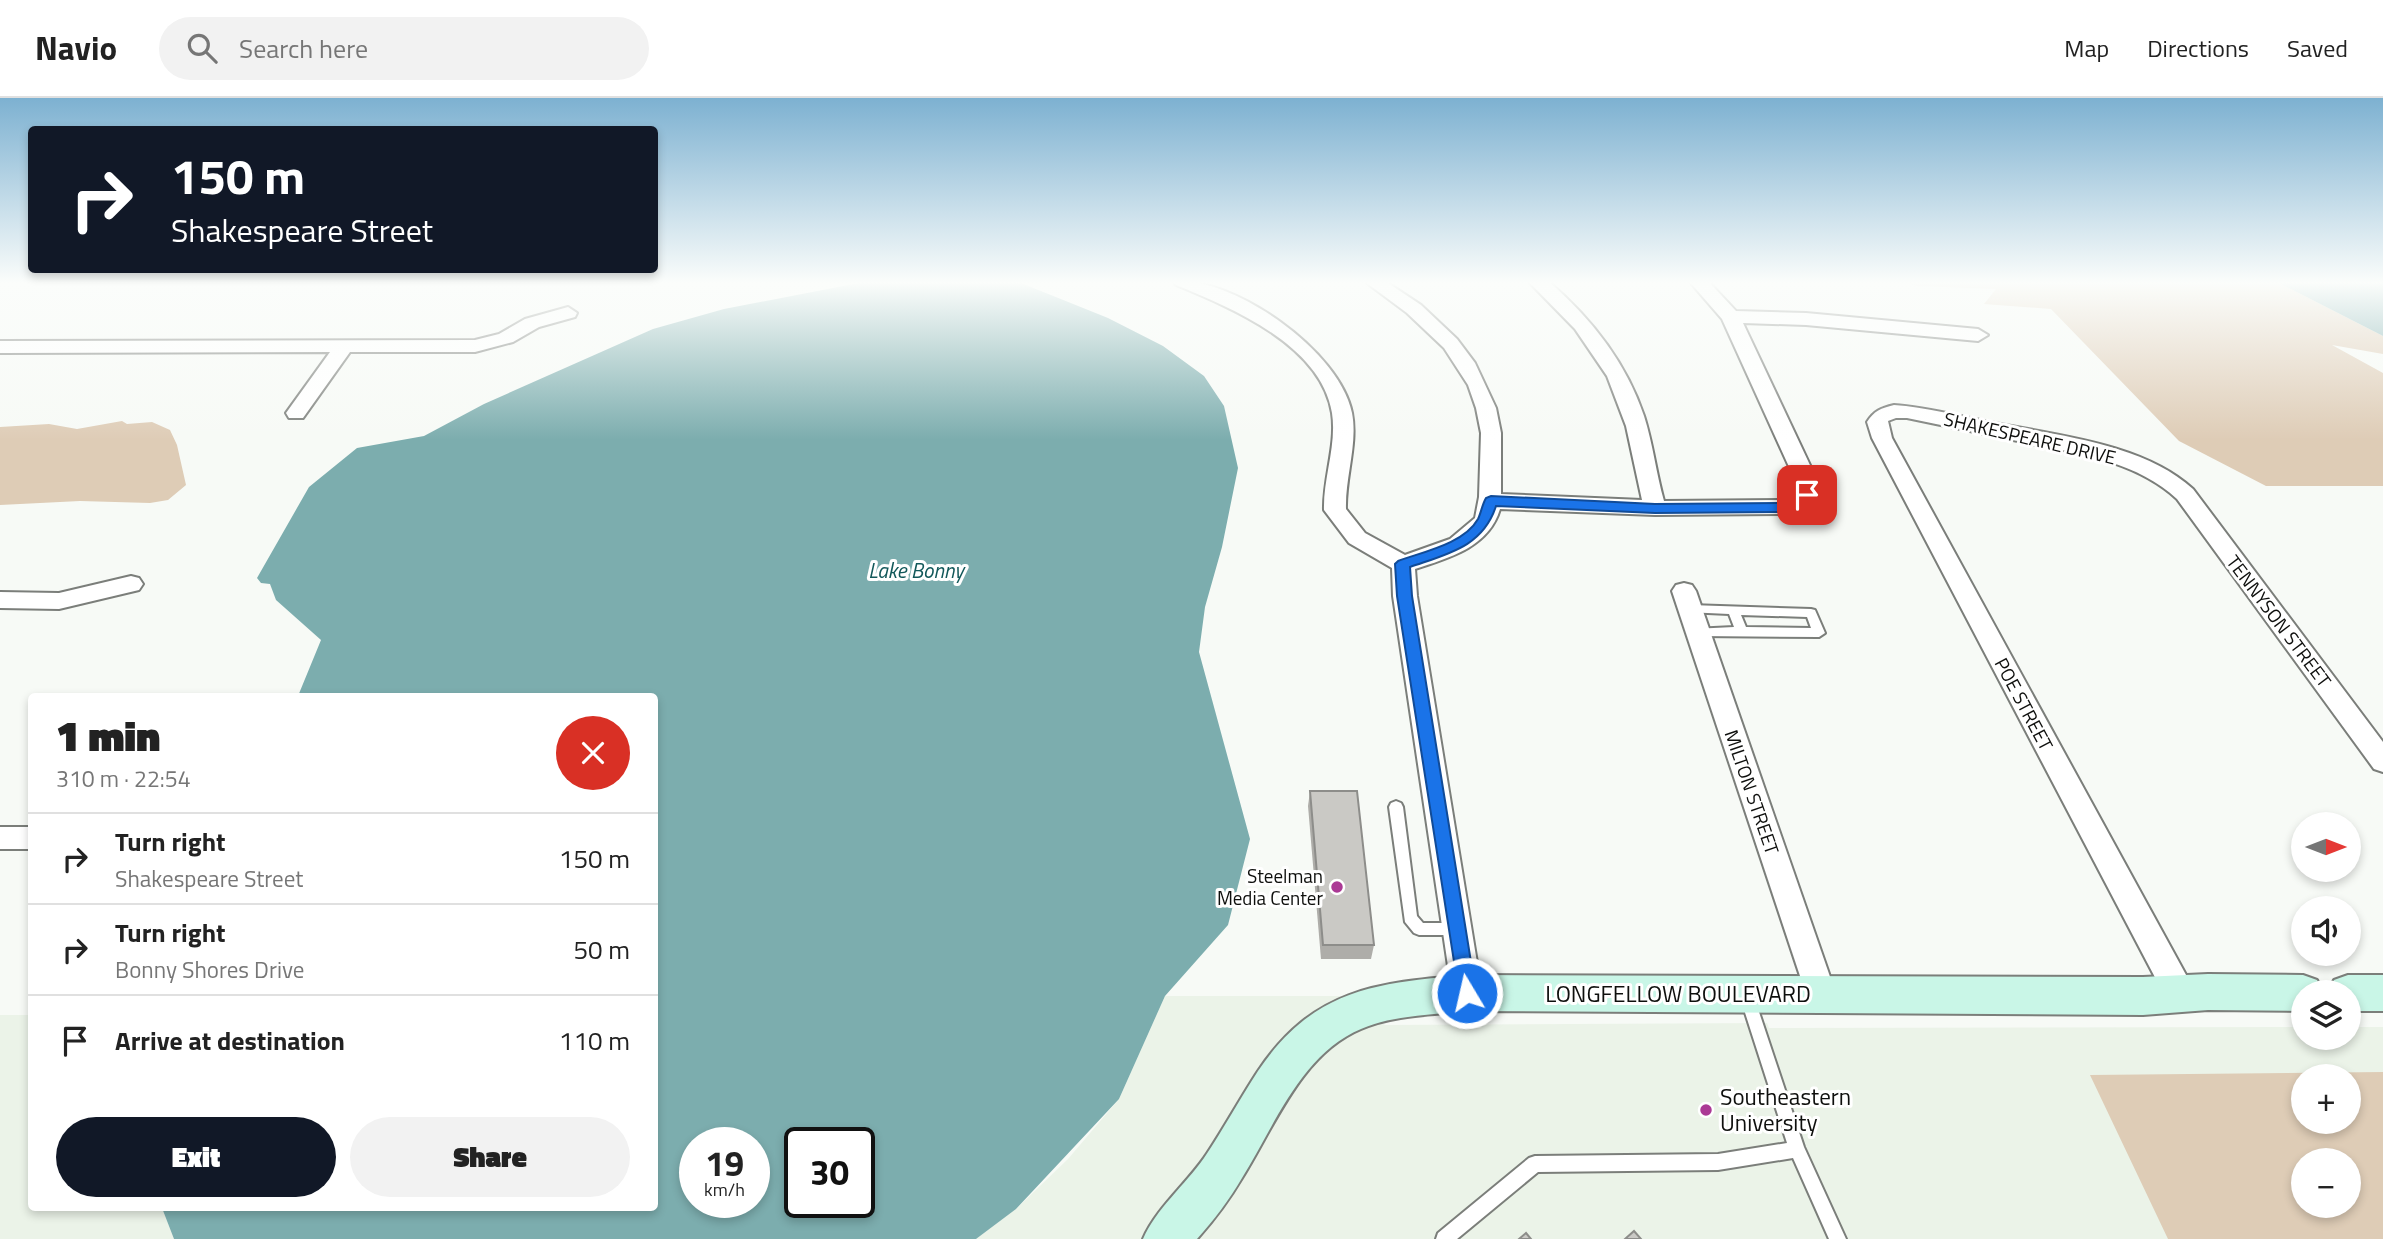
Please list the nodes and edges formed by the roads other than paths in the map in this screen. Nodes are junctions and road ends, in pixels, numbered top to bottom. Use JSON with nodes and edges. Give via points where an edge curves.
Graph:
{"nodes":[{"id":1,"x":511,"y":334,"type":"edge"},
{"id":2,"x":1285,"y":334,"type":"edge"},
{"id":3,"x":1442,"y":334,"type":"edge"},
{"id":4,"x":1590,"y":334,"type":"edge"},
{"id":5,"x":1739,"y":334,"type":"edge"},
{"id":6,"x":1970,"y":334,"type":"edge"},
{"id":7,"x":1978,"y":335,"type":"dead end"},
{"id":8,"x":344,"y":346,"type":"junction"},
{"id":9,"x":0,"y":347,"type":"edge"},
{"id":10,"x":296,"y":413,"type":"dead end"},
{"id":11,"x":1884,"y":414,"type":"joint"},
{"id":12,"x":2172,"y":482,"type":"joint"},
{"id":13,"x":1491,"y":501,"type":"junction"},
{"id":14,"x":1655,"y":508,"type":"junction"},
{"id":15,"x":1403,"y":564,"type":"junction"},
{"id":16,"x":131,"y":584,"type":"dead end"},
{"id":17,"x":0,"y":600,"type":"edge"},
{"id":18,"x":1690,"y":610,"type":"junction"},
{"id":19,"x":1734,"y":610,"type":"junction"},
{"id":20,"x":1741,"y":631,"type":"junction"},
{"id":21,"x":2383,"y":762,"type":"edge"},
{"id":22,"x":1396,"y":807,"type":"dead end"},
{"id":23,"x":0,"y":838,"type":"edge"},
{"id":24,"x":28,"y":838,"type":"edge"},
{"id":25,"x":1457,"y":929,"type":"junction"},
{"id":26,"x":1467,"y":993,"type":"junction"},
{"id":27,"x":2291,"y":993,"type":"edge"},
{"id":28,"x":2361,"y":993,"type":"edge"},
{"id":29,"x":2383,"y":993,"type":"edge"},
{"id":30,"x":1745,"y":994,"type":"junction"},
{"id":31,"x":1821,"y":994,"type":"junction"},
{"id":32,"x":2180,"y":994,"type":"junction"},
{"id":33,"x":1797,"y":1149,"type":"junction"},
{"id":34,"x":1166,"y":1239,"type":"edge"},
{"id":35,"x":1444,"y":1239,"type":"edge"},
{"id":36,"x":1838,"y":1239,"type":"edge"}],
"edges":[{"from":1,"to":8,"type":"street","via":[[475,346]]},
{"from":2,"to":15,"type":"street","via":[[1314,357],[1336,391],[1342,411],[1335,510],[1357,538]]},
{"from":3,"to":13,"type":"street","via":[[1467,367],[1487,412]]},
{"from":4,"to":14,"type":"street","via":[[1620,381]]},
{"from":5,"to":14,"type":"street","via":[[1806,480],[1807,495],[1786,507]]},
{"from":6,"to":7,"type":"street"},
{"from":8,"to":9,"type":"street"},
{"from":8,"to":10,"type":"street"},
{"from":11,"to":12,"type":"street","name":"SHAKESPEARE DRIVE","via":[[1907,412],[2071,446],[2134,462]]},
{"from":11,"to":32,"type":"street","name":"POE STREET","via":[[1877,422],[1882,438]]},
{"from":12,"to":21,"type":"street","name":"TENNYSON STREET"},
{"from":13,"to":14,"type":"street"},
{"from":13,"to":15,"type":"street","via":[[1484,523],[1471,535]]},
{"from":15,"to":25,"type":"street"},
{"from":16,"to":17,"type":"street","via":[[59,601]]},
{"from":18,"to":19,"type":"lane"},
{"from":18,"to":20,"type":"lane"},
{"from":18,"to":31,"type":"street","name":"MILTON STREET"},
{"from":19,"to":20,"type":"lane"},
{"from":19,"to":20,"type":"lane","via":[[1811,613],[1819,633]]},
{"from":22,"to":25,"type":"lane","via":[[1410,918],[1419,929]]},
{"from":23,"to":24,"type":"street"},
{"from":25,"to":26,"type":"street"},
{"from":26,"to":30,"type":"street","name":"LONGFELLOW BOULEVARD"},
{"from":26,"to":34,"type":"street","name":"LONGFELLOW BOULEVARD","via":[[1403,999],[1353,1013],[1323,1029],[1269,1090],[1206,1194]]},
{"from":27,"to":32,"type":"street","name":"LONGFELLOW BOULEVARD"},
{"from":28,"to":29,"type":"street"},
{"from":30,"to":31,"type":"street","name":"LONGFELLOW BOULEVARD"},
{"from":30,"to":33,"type":"lane"},
{"from":31,"to":32,"type":"street","name":"LONGFELLOW BOULEVARD"},
{"from":33,"to":35,"type":"lane","via":[[1718,1162],[1535,1164]]},
{"from":33,"to":36,"type":"lane"}]}
